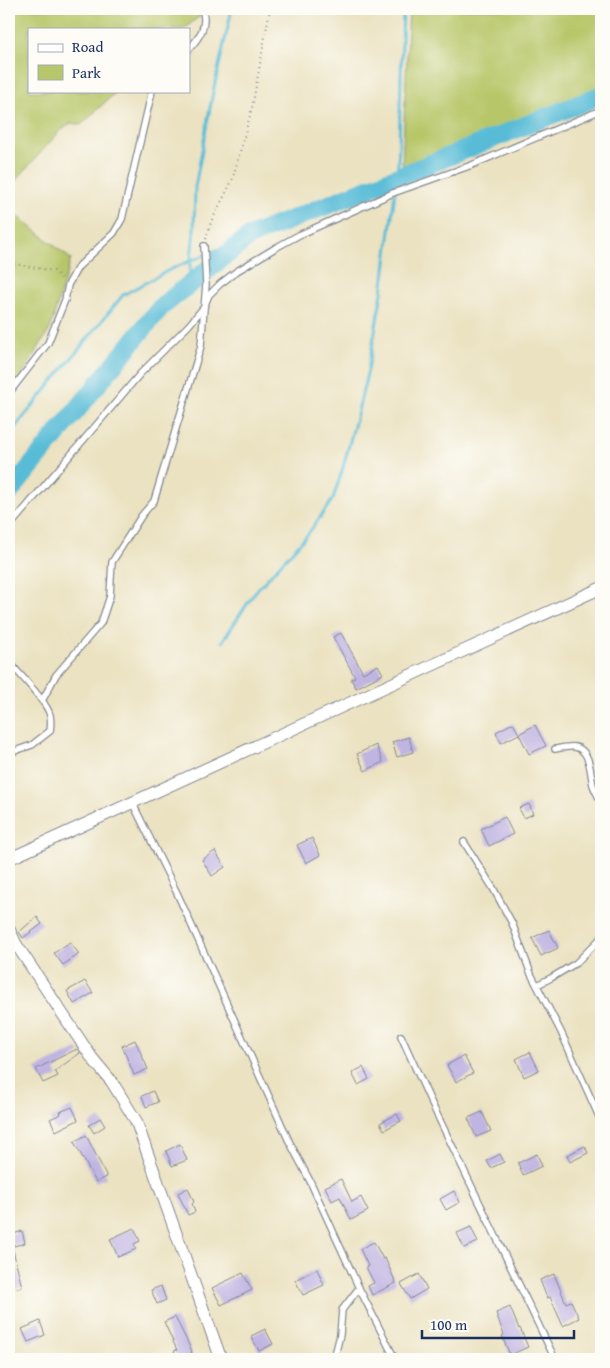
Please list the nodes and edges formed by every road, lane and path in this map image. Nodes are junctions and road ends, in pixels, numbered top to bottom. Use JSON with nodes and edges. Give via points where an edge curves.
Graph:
{"nodes":[{"id":1,"x":202,"y":9,"type":"edge"},
{"id":2,"x":270,"y":9,"type":"edge"},
{"id":3,"x":190,"y":48,"type":"edge"},
{"id":4,"x":152,"y":92,"type":"edge"},
{"id":5,"x":601,"y":110,"type":"edge"},
{"id":6,"x":204,"y":246,"type":"joint"},
{"id":7,"x":9,"y":263,"type":"edge"},
{"id":8,"x":68,"y":285,"type":"junction"},
{"id":9,"x":204,"y":307,"type":"junction"},
{"id":10,"x":9,"y":392,"type":"edge"},
{"id":11,"x":9,"y":527,"type":"edge"},
{"id":12,"x":601,"y":588,"type":"edge"},
{"id":13,"x":9,"y":661,"type":"edge"},
{"id":14,"x":42,"y":701,"type":"junction"},
{"id":15,"x":555,"y":750,"type":"dead end"},
{"id":16,"x":9,"y":753,"type":"edge"},
{"id":17,"x":601,"y":803,"type":"edge"},
{"id":18,"x":133,"y":804,"type":"junction"},
{"id":19,"x":464,"y":842,"type":"dead end"},
{"id":20,"x":9,"y":860,"type":"edge"},
{"id":21,"x":9,"y":929,"type":"edge"},
{"id":22,"x":601,"y":938,"type":"edge"},
{"id":23,"x":537,"y":984,"type":"junction"},
{"id":24,"x":401,"y":1036,"type":"dead end"},
{"id":25,"x":601,"y":1121,"type":"edge"},
{"id":26,"x":359,"y":1288,"type":"junction"},
{"id":27,"x":221,"y":1359,"type":"edge"},
{"id":28,"x":334,"y":1359,"type":"edge"},
{"id":29,"x":395,"y":1359,"type":"edge"},
{"id":30,"x":555,"y":1359,"type":"edge"}],
"edges":[{"from":1,"to":3,"type":"lane","via":[[204,25]]},
{"from":2,"to":6,"type":"path","via":[[252,108],[232,181],[211,222]]},
{"from":4,"to":8,"type":"lane","via":[[122,219],[114,233],[78,267]]},
{"from":5,"to":9,"type":"lane","via":[[472,165],[393,193],[299,235],[226,280],[209,295]]},
{"from":6,"to":9,"type":"lane"},
{"from":7,"to":8,"type":"path","via":[[54,271]]},
{"from":8,"to":10,"type":"lane","via":[[48,343]]},
{"from":9,"to":11,"type":"lane","via":[[140,374]]},
{"from":9,"to":14,"type":"lane","via":[[201,346],[154,501],[112,562],[110,596],[101,622],[56,675]]},
{"from":12,"to":18,"type":"street"},
{"from":13,"to":14,"type":"lane"},
{"from":14,"to":16,"type":"lane","via":[[50,714],[50,731],[32,746]]},
{"from":15,"to":17,"type":"lane","via":[[573,746],[584,754]]},
{"from":18,"to":20,"type":"street"},
{"from":18,"to":26,"type":"lane"},
{"from":19,"to":23,"type":"lane","via":[[507,914]]},
{"from":21,"to":27,"type":"street","via":[[136,1121]]},
{"from":22,"to":23,"type":"lane","via":[[576,963]]},
{"from":23,"to":25,"type":"lane"},
{"from":24,"to":30,"type":"lane"},
{"from":26,"to":28,"type":"lane","via":[[342,1310]]},
{"from":26,"to":29,"type":"lane"}]}
